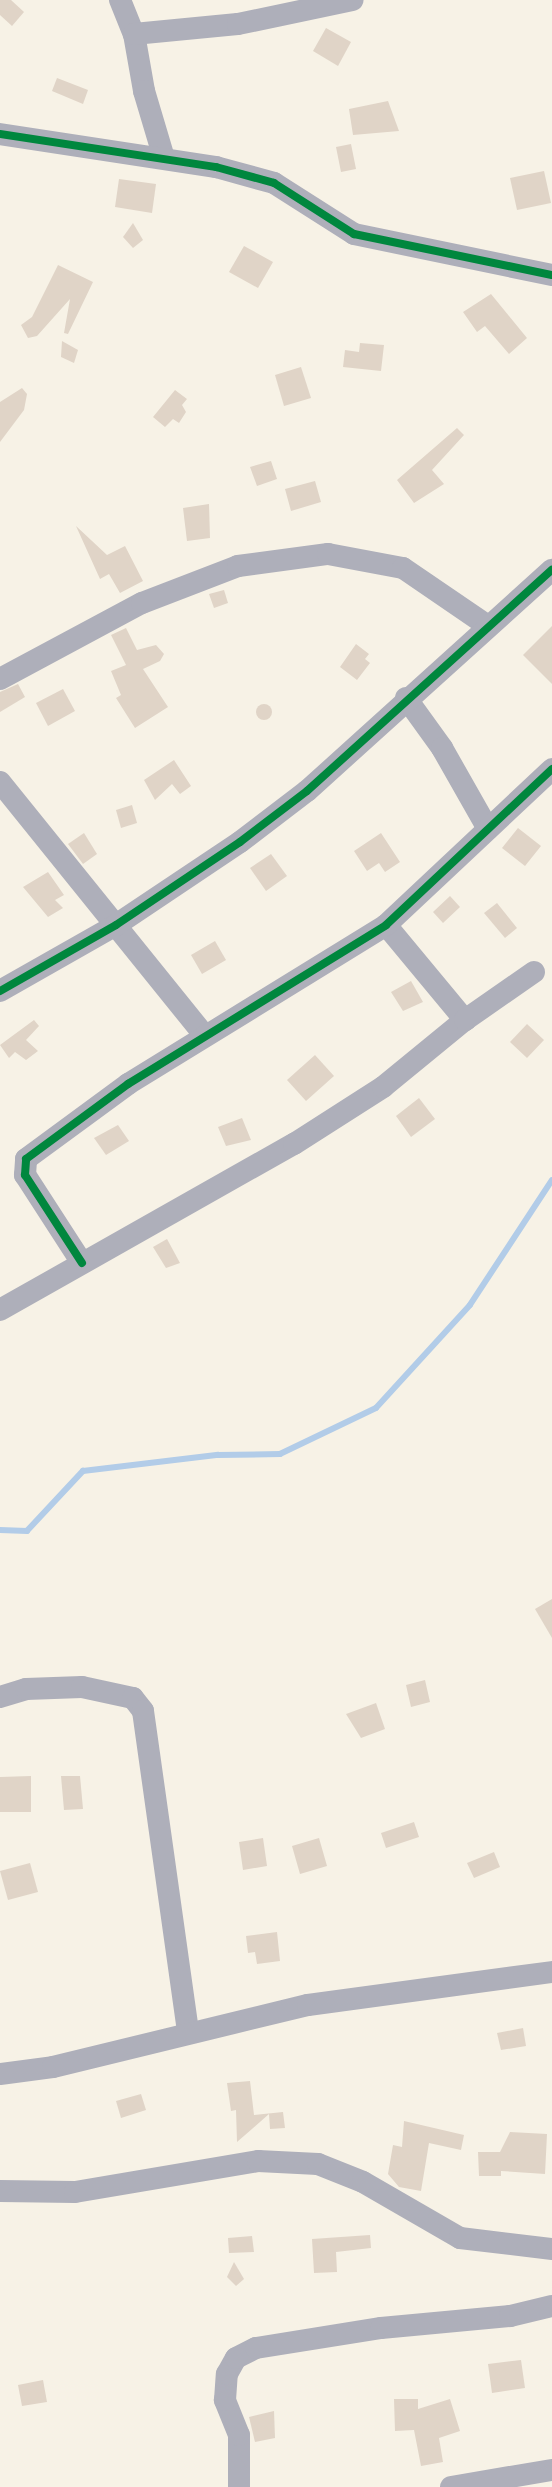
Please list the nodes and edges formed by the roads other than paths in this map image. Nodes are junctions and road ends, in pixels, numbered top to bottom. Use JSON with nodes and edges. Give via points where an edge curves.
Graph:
{"nodes":[{"id":1,"x":120,"y":0,"type":"edge"},
{"id":2,"x":353,"y":0,"type":"edge"},
{"id":3,"x":134,"y":34,"type":"junction"},
{"id":4,"x":0,"y":134,"type":"edge"},
{"id":5,"x":164,"y":158,"type":"junction"},
{"id":6,"x":552,"y":275,"type":"edge"},
{"id":7,"x":552,"y":570,"type":"edge"},
{"id":8,"x":488,"y":626,"type":"junction"},
{"id":9,"x":0,"y":679,"type":"edge"},
{"id":10,"x":406,"y":698,"type":"junction"},
{"id":11,"x":552,"y":769,"type":"edge"},
{"id":12,"x":0,"y":782,"type":"edge"},
{"id":13,"x":488,"y":830,"type":"junction"},
{"id":14,"x":116,"y":925,"type":"junction"},
{"id":15,"x":386,"y":925,"type":"junction"},
{"id":16,"x":534,"y":972,"type":"dead end"},
{"id":17,"x":0,"y":991,"type":"edge"},
{"id":18,"x":465,"y":1020,"type":"junction"},
{"id":19,"x":205,"y":1036,"type":"junction"},
{"id":20,"x":82,"y":1263,"type":"junction"},
{"id":21,"x":0,"y":1310,"type":"edge"},
{"id":22,"x":0,"y":1698,"type":"edge"},
{"id":23,"x":552,"y":1972,"type":"edge"},
{"id":24,"x":188,"y":2032,"type":"junction"},
{"id":25,"x":0,"y":2074,"type":"edge"},
{"id":26,"x":0,"y":2192,"type":"edge"},
{"id":27,"x":552,"y":2249,"type":"edge"},
{"id":28,"x":552,"y":2306,"type":"edge"},
{"id":29,"x":552,"y":2470,"type":"edge"},
{"id":30,"x":239,"y":2487,"type":"edge"},
{"id":31,"x":451,"y":2487,"type":"edge"}],
"edges":[{"from":1,"to":3,"type":"street"},
{"from":2,"to":3,"type":"street","via":[[238,24]]},
{"from":3,"to":5,"type":"street","via":[[144,91]]},
{"from":4,"to":5,"type":"street"},
{"from":5,"to":6,"type":"street","via":[[274,183],[354,234]]},
{"from":7,"to":8,"type":"street"},
{"from":8,"to":9,"type":"street","via":[[403,568],[328,554],[238,566],[142,603]]},
{"from":8,"to":10,"type":"street"},
{"from":10,"to":13,"type":"street","via":[[442,748]]},
{"from":10,"to":14,"type":"street","via":[[307,791]]},
{"from":11,"to":13,"type":"street"},
{"from":12,"to":14,"type":"street"},
{"from":13,"to":15,"type":"street"},
{"from":14,"to":17,"type":"street"},
{"from":14,"to":19,"type":"street"},
{"from":15,"to":18,"type":"street"},
{"from":15,"to":19,"type":"street"},
{"from":16,"to":18,"type":"street"},
{"from":18,"to":20,"type":"street","via":[[428,1055],[328,1122]]},
{"from":19,"to":20,"type":"street","via":[[128,1084],[26,1159],[25,1175]]},
{"from":20,"to":21,"type":"street"},
{"from":22,"to":24,"type":"street","via":[[26,1689],[82,1687],[118,1692],[133,1698],[143,1711]]},
{"from":23,"to":24,"type":"street","via":[[479,1978],[308,2005]]},
{"from":24,"to":25,"type":"street","via":[[53,2067]]},
{"from":26,"to":27,"type":"street","via":[[74,2192],[258,2161],[318,2164],[363,2182],[460,2238]]},
{"from":28,"to":30,"type":"street","via":[[510,2316],[381,2328],[256,2348],[236,2358],[227,2374],[225,2400],[239,2435]]},
{"from":29,"to":31,"type":"street"}]}
